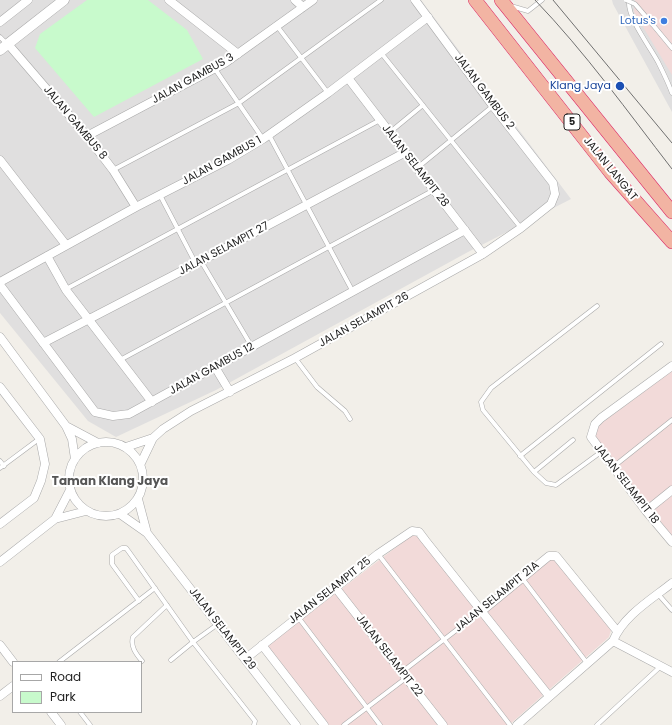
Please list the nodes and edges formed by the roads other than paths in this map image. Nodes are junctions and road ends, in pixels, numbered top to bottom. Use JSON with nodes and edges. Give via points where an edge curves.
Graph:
{"nodes":[{"id":1,"x":28,"y":0,"type":"edge"},
{"id":2,"x":64,"y":0,"type":"edge"},
{"id":3,"x":169,"y":0,"type":"edge"},
{"id":4,"x":295,"y":0,"type":"edge"},
{"id":5,"x":313,"y":0,"type":"edge"},
{"id":6,"x":381,"y":0,"type":"edge"},
{"id":7,"x":415,"y":0,"type":"edge"},
{"id":8,"x":475,"y":0,"type":"edge"},
{"id":9,"x":502,"y":0,"type":"edge"},
{"id":10,"x":542,"y":0,"type":"edge"},
{"id":11,"x":627,"y":0,"type":"edge"},
{"id":12,"x":304,"y":7,"type":"junction"},
{"id":13,"x":428,"y":17,"type":"junction"},
{"id":14,"x":0,"y":22,"type":"edge"},
{"id":15,"x":277,"y":26,"type":"junction"},
{"id":16,"x":0,"y":37,"type":"edge"},
{"id":17,"x":4,"y":47,"type":"edge"},
{"id":18,"x":672,"y":48,"type":"edge"},
{"id":19,"x":238,"y":54,"type":"junction"},
{"id":20,"x":382,"y":54,"type":"junction"},
{"id":21,"x":301,"y":58,"type":"junction"},
{"id":22,"x":215,"y":69,"type":"junction"},
{"id":23,"x":348,"y":78,"type":"junction"},
{"id":24,"x":328,"y":93,"type":"junction"},
{"id":25,"x":672,"y":93,"type":"edge"},
{"id":26,"x":238,"y":103,"type":"junction"},
{"id":27,"x":423,"y":105,"type":"junction"},
{"id":28,"x":493,"y":106,"type":"junction"},
{"id":29,"x":380,"y":120,"type":"junction"},
{"id":30,"x":389,"y":132,"type":"junction"},
{"id":31,"x":87,"y":136,"type":"junction"},
{"id":32,"x":266,"y":137,"type":"junction"},
{"id":33,"x":450,"y":141,"type":"junction"},
{"id":34,"x":404,"y":153,"type":"junction"},
{"id":35,"x":0,"y":160,"type":"edge"},
{"id":36,"x":417,"y":168,"type":"junction"},
{"id":37,"x":288,"y":169,"type":"junction"},
{"id":38,"x":113,"y":170,"type":"junction"},
{"id":39,"x":553,"y":183,"type":"joint"},
{"id":40,"x":434,"y":190,"type":"junction"},
{"id":41,"x":160,"y":195,"type":"junction"},
{"id":42,"x":307,"y":205,"type":"junction"},
{"id":43,"x":136,"y":207,"type":"junction"},
{"id":44,"x":672,"y":212,"type":"edge"},
{"id":45,"x":177,"y":228,"type":"junction"},
{"id":46,"x":521,"y":228,"type":"junction"},
{"id":47,"x":465,"y":230,"type":"junction"},
{"id":48,"x":672,"y":242,"type":"edge"},
{"id":49,"x":66,"y":245,"type":"junction"},
{"id":50,"x":330,"y":248,"type":"junction"},
{"id":51,"x":483,"y":254,"type":"junction"},
{"id":52,"x":47,"y":256,"type":"junction"},
{"id":53,"x":199,"y":263,"type":"junction"},
{"id":54,"x":0,"y":282,"type":"edge"},
{"id":55,"x":0,"y":286,"type":"edge"},
{"id":56,"x":66,"y":290,"type":"junction"},
{"id":57,"x":353,"y":292,"type":"junction"},
{"id":58,"x":226,"y":304,"type":"junction"},
{"id":59,"x":597,"y":306,"type":"dead end"},
{"id":60,"x":89,"y":320,"type":"junction"},
{"id":61,"x":0,"y":337,"type":"edge"},
{"id":62,"x":43,"y":343,"type":"junction"},
{"id":63,"x":661,"y":344,"type":"dead end"},
{"id":64,"x":252,"y":347,"type":"junction"},
{"id":65,"x":295,"y":358,"type":"junction"},
{"id":66,"x":120,"y":360,"type":"junction"},
{"id":67,"x":672,"y":366,"type":"edge"},
{"id":68,"x":215,"y":367,"type":"junction"},
{"id":69,"x":0,"y":387,"type":"edge"},
{"id":70,"x":230,"y":392,"type":"junction"},
{"id":71,"x":152,"y":402,"type":"junction"},
{"id":72,"x":350,"y":419,"type":"dead end"},
{"id":73,"x":672,"y":420,"type":"edge"},
{"id":74,"x":66,"y":426,"type":"junction"},
{"id":75,"x":40,"y":438,"type":"junction"},
{"id":76,"x":153,"y":438,"type":"junction"},
{"id":77,"x":574,"y":440,"type":"dead end"},
{"id":78,"x":98,"y":443,"type":"junction"},
{"id":79,"x":126,"y":447,"type":"junction"},
{"id":80,"x":601,"y":452,"type":"junction"},
{"id":81,"x":520,"y":456,"type":"junction"},
{"id":82,"x":75,"y":459,"type":"junction"},
{"id":83,"x":0,"y":461,"type":"edge"},
{"id":84,"x":141,"y":463,"type":"junction"},
{"id":85,"x":2,"y":467,"type":"edge"},
{"id":86,"x":613,"y":467,"type":"junction"},
{"id":87,"x":534,"y":472,"type":"junction"},
{"id":88,"x":70,"y":490,"type":"junction"},
{"id":89,"x":672,"y":490,"type":"edge"},
{"id":90,"x":138,"y":499,"type":"junction"},
{"id":91,"x":86,"y":511,"type":"junction"},
{"id":92,"x":646,"y":511,"type":"junction"},
{"id":93,"x":120,"y":514,"type":"junction"},
{"id":94,"x":55,"y":519,"type":"junction"},
{"id":95,"x":0,"y":524,"type":"edge"},
{"id":96,"x":148,"y":532,"type":"junction"},
{"id":97,"x":672,"y":542,"type":"edge"},
{"id":98,"x":378,"y":554,"type":"junction"},
{"id":99,"x":0,"y":562,"type":"edge"},
{"id":100,"x":522,"y":578,"type":"junction"},
{"id":101,"x":672,"y":583,"type":"edge"},
{"id":102,"x":336,"y":587,"type":"junction"},
{"id":103,"x":155,"y":588,"type":"junction"},
{"id":104,"x":658,"y":594,"type":"junction"},
{"id":105,"x":139,"y":601,"type":"junction"},
{"id":106,"x":166,"y":605,"type":"junction"},
{"id":107,"x":482,"y":610,"type":"junction"},
{"id":108,"x":672,"y":610,"type":"edge"},
{"id":109,"x":298,"y":616,"type":"junction"},
{"id":110,"x":218,"y":624,"type":"junction"},
{"id":111,"x":617,"y":631,"type":"junction"},
{"id":112,"x":444,"y":640,"type":"junction"},
{"id":113,"x":613,"y":641,"type":"junction"},
{"id":114,"x":193,"y":642,"type":"junction"},
{"id":115,"x":0,"y":645,"type":"edge"},
{"id":116,"x":262,"y":645,"type":"junction"},
{"id":117,"x":245,"y":659,"type":"junction"},
{"id":118,"x":142,"y":660,"type":"dead end"},
{"id":119,"x":171,"y":660,"type":"dead end"},
{"id":120,"x":12,"y":661,"type":"edge"},
{"id":121,"x":60,"y":661,"type":"edge"},
{"id":122,"x":587,"y":662,"type":"junction"},
{"id":123,"x":661,"y":666,"type":"junction"},
{"id":124,"x":672,"y":672,"type":"edge"},
{"id":125,"x":404,"y":675,"type":"junction"},
{"id":126,"x":12,"y":687,"type":"edge"},
{"id":127,"x":0,"y":696,"type":"edge"},
{"id":128,"x":549,"y":696,"type":"junction"},
{"id":129,"x":367,"y":708,"type":"junction"},
{"id":130,"x":52,"y":713,"type":"edge"},
{"id":131,"x":81,"y":713,"type":"edge"},
{"id":132,"x":61,"y":725,"type":"edge"},
{"id":133,"x":90,"y":725,"type":"edge"},
{"id":134,"x":254,"y":725,"type":"edge"},
{"id":135,"x":296,"y":725,"type":"edge"},
{"id":136,"x":324,"y":725,"type":"edge"},
{"id":137,"x":344,"y":725,"type":"edge"},
{"id":138,"x":380,"y":725,"type":"edge"},
{"id":139,"x":443,"y":725,"type":"edge"},
{"id":140,"x":510,"y":725,"type":"edge"},
{"id":141,"x":517,"y":725,"type":"edge"},
{"id":142,"x":597,"y":725,"type":"edge"}],
"edges":[{"from":1,"to":14,"type":"street"},
{"from":2,"to":17,"type":"street"},
{"from":3,"to":19,"type":"street"},
{"from":4,"to":12,"type":"street"},
{"from":5,"to":12,"type":"street","name":"JALAN GAMBUS 3"},
{"from":6,"to":21,"type":"lane"},
{"from":7,"to":13,"type":"street","name":"JALAN GAMBUS 2"},
{"from":8,"to":48,"type":"highway","name":"JALAN LANGAT","number":"5","via":[[610,172]]},
{"from":9,"to":10,"type":"lane","via":[[528,11]]},
{"from":9,"to":44,"type":"highway","name":"JALAN LANGAT","number":"5"},
{"from":11,"to":18,"type":"lane","bridge":true,"via":[[635,4]]},
{"from":11,"to":25,"type":"lane","via":[[632,17],[658,62]]},
{"from":12,"to":15,"type":"street","name":"JALAN GAMBUS 3"},
{"from":13,"to":20,"type":"street","name":"JALAN GAMBUS 1"},
{"from":13,"to":28,"type":"street","name":"JALAN GAMBUS 2"},
{"from":15,"to":19,"type":"street","name":"JALAN GAMBUS 3"},
{"from":15,"to":21,"type":"lane"},
{"from":16,"to":17,"type":"lane"},
{"from":17,"to":31,"type":"street","name":"JALAN GAMBUS 8"},
{"from":19,"to":22,"type":"street","name":"JALAN GAMBUS 3"},
{"from":20,"to":23,"type":"street","name":"JALAN GAMBUS 1"},
{"from":20,"to":27,"type":"lane"},
{"from":21,"to":24,"type":"lane"},
{"from":21,"to":26,"type":"lane"},
{"from":22,"to":26,"type":"lane"},
{"from":22,"to":31,"type":"street","name":"JALAN GAMBUS 3"},
{"from":23,"to":24,"type":"street","name":"JALAN GAMBUS 1"},
{"from":23,"to":29,"type":"street","name":"JALAN SELAMPIT 28"},
{"from":24,"to":32,"type":"street","name":"JALAN GAMBUS 1"},
{"from":26,"to":32,"type":"lane"},
{"from":26,"to":38,"type":"lane"},
{"from":27,"to":30,"type":"lane"},
{"from":27,"to":33,"type":"lane"},
{"from":28,"to":33,"type":"lane"},
{"from":28,"to":39,"type":"street","name":"JALAN GAMBUS 2"},
{"from":29,"to":30,"type":"street","name":"JALAN SELAMPIT 28"},
{"from":29,"to":37,"type":"lane","via":[[312,159]]},
{"from":30,"to":34,"type":"street","name":"JALAN SELAMPIT 28"},
{"from":31,"to":38,"type":"street","name":"JALAN GAMBUS 8"},
{"from":32,"to":37,"type":"lane"},
{"from":32,"to":41,"type":"street","name":"JALAN GAMBUS 1"},
{"from":33,"to":36,"type":"lane"},
{"from":33,"to":46,"type":"lane"},
{"from":34,"to":36,"type":"street","name":"JALAN SELAMPIT 28"},
{"from":34,"to":42,"type":"street","name":"JALAN SELAMPIT 27"},
{"from":35,"to":49,"type":"street"},
{"from":36,"to":40,"type":"street","name":"JALAN SELAMPIT 28"},
{"from":37,"to":42,"type":"lane"},
{"from":37,"to":45,"type":"lane"},
{"from":38,"to":43,"type":"street","name":"JALAN GAMBUS 8"},
{"from":39,"to":46,"type":"street","name":"JALAN SELAMPIT 26","via":[[555,194],[551,204]]},
{"from":40,"to":47,"type":"street","name":"JALAN SELAMPIT 28"},
{"from":40,"to":50,"type":"lane"},
{"from":41,"to":43,"type":"street","name":"JALAN GAMBUS 1"},
{"from":41,"to":45,"type":"lane"},
{"from":42,"to":50,"type":"lane"},
{"from":42,"to":53,"type":"street","name":"JALAN SELAMPIT 27"},
{"from":43,"to":49,"type":"street","name":"JALAN GAMBUS 1"},
{"from":45,"to":53,"type":"lane"},
{"from":45,"to":56,"type":"lane"},
{"from":46,"to":51,"type":"street","name":"JALAN SELAMPIT 26"},
{"from":47,"to":51,"type":"street","name":"JALAN SELAMPIT 28"},
{"from":47,"to":57,"type":"street","name":"JALAN GAMBUS 12"},
{"from":49,"to":52,"type":"street","name":"JALAN GAMBUS 1"},
{"from":50,"to":57,"type":"lane"},
{"from":50,"to":58,"type":"lane"},
{"from":51,"to":65,"type":"street","name":"JALAN SELAMPIT 26"},
{"from":52,"to":54,"type":"street","name":"JALAN GAMBUS 1"},
{"from":52,"to":56,"type":"street"},
{"from":53,"to":58,"type":"lane"},
{"from":53,"to":60,"type":"street","name":"JALAN SELAMPIT 27"},
{"from":55,"to":62,"type":"street","name":"JALAN GAMBUS 12"},
{"from":56,"to":60,"type":"street"},
{"from":57,"to":64,"type":"street","name":"JALAN GAMBUS 12"},
{"from":58,"to":64,"type":"lane"},
{"from":58,"to":66,"type":"lane"},
{"from":59,"to":81,"type":"lane","via":[[491,388],[482,398],[483,410]]},
{"from":60,"to":62,"type":"street","name":"JALAN SELAMPIT 27"},
{"from":60,"to":66,"type":"street"},
{"from":61,"to":74,"type":"street"},
{"from":62,"to":71,"type":"street","name":"JALAN GAMBUS 12","via":[[95,412],[113,416],[129,414]]},
{"from":63,"to":81,"type":"lane"},
{"from":64,"to":68,"type":"street","name":"JALAN GAMBUS 12"},
{"from":65,"to":70,"type":"street","name":"JALAN SELAMPIT 26"},
{"from":65,"to":72,"type":"lane","via":[[317,387],[341,407]]},
{"from":66,"to":71,"type":"street"},
{"from":67,"to":80,"type":"street","name":"JALAN SELAMPIT 18","via":[[595,424],[591,437]]},
{"from":68,"to":70,"type":"street"},
{"from":68,"to":71,"type":"street","name":"JALAN GAMBUS 12"},
{"from":69,"to":75,"type":"street"},
{"from":70,"to":76,"type":"street","name":"JALAN SELAMPIT 26","via":[[191,411]]},
{"from":73,"to":86,"type":"lane"},
{"from":74,"to":78,"type":"street"},
{"from":74,"to":82,"type":"street","via":[[72,439]]},
{"from":75,"to":85,"type":"lane"},
{"from":75,"to":95,"type":"street","via":[[45,464],[34,498]]},
{"from":76,"to":79,"type":"street","name":"JALAN SELAMPIT 26"},
{"from":76,"to":84,"type":"street","name":"JALAN SELAMPIT 26"},
{"from":77,"to":87,"type":"lane"},
{"from":78,"to":79,"type":"street","via":[[118,443]]},
{"from":78,"to":82,"type":"street","via":[[81,452]]},
{"from":79,"to":84,"type":"street"},
{"from":80,"to":86,"type":"street","name":"JALAN SELAMPIT 18"},
{"from":80,"to":87,"type":"lane","via":[[556,485],[546,483]]},
{"from":81,"to":87,"type":"lane"},
{"from":82,"to":88,"type":"street","via":[[70,469]]},
{"from":83,"to":85,"type":"lane"},
{"from":84,"to":90,"type":"street","via":[[144,482]]},
{"from":86,"to":92,"type":"street","name":"JALAN SELAMPIT 18"},
{"from":88,"to":91,"type":"street"},
{"from":88,"to":94,"type":"street"},
{"from":89,"to":92,"type":"street"},
{"from":90,"to":93,"type":"street"},
{"from":90,"to":96,"type":"street","name":"JALAN SELAMPIT 29"},
{"from":91,"to":93,"type":"street","via":[[108,517]]},
{"from":91,"to":94,"type":"street"},
{"from":92,"to":97,"type":"street","name":"JALAN SELAMPIT 18"},
{"from":93,"to":96,"type":"street","name":"JALAN SELAMPIT 29"},
{"from":94,"to":99,"type":"street"},
{"from":96,"to":110,"type":"street","name":"JALAN SELAMPIT 29"},
{"from":98,"to":102,"type":"street","name":"JALAN SELAMPIT 25"},
{"from":98,"to":107,"type":"street","name":"JALAN SELAMPIT 25","via":[[405,534],[419,532]]},
{"from":98,"to":112,"type":"lane"},
{"from":100,"to":107,"type":"street","name":"JALAN SELAMPIT 21A"},
{"from":100,"to":111,"type":"street","name":"JALAN SELAMPIT 21A","via":[[548,556],[556,556]]},
{"from":100,"to":122,"type":"lane"},
{"from":101,"to":104,"type":"street"},
{"from":102,"to":109,"type":"street","name":"JALAN SELAMPIT 25"},
{"from":102,"to":125,"type":"street","name":"JALAN SELAMPIT 22"},
{"from":103,"to":105,"type":"lane"},
{"from":103,"to":105,"type":"lane","via":[[126,548],[112,556],[112,564]]},
{"from":103,"to":106,"type":"lane"},
{"from":104,"to":108,"type":"lane"},
{"from":104,"to":111,"type":"street","via":[[628,618]]},
{"from":105,"to":121,"type":"lane"},
{"from":106,"to":114,"type":"lane"},
{"from":106,"to":118,"type":"lane","via":[[133,637],[131,643]]},
{"from":107,"to":112,"type":"lane","name":"JALAN SELAMPIT 21A"},
{"from":107,"to":128,"type":"street"},
{"from":109,"to":116,"type":"street","name":"JALAN SELAMPIT 25"},
{"from":109,"to":129,"type":"lane"},
{"from":110,"to":114,"type":"lane"},
{"from":110,"to":117,"type":"street","name":"JALAN SELAMPIT 29"},
{"from":111,"to":113,"type":"street"},
{"from":112,"to":125,"type":"lane","name":"JALAN SELAMPIT 21A"},
{"from":112,"to":140,"type":"lane"},
{"from":113,"to":122,"type":"street"},
{"from":113,"to":123,"type":"street"},
{"from":114,"to":119,"type":"lane"},
{"from":114,"to":134,"type":"lane","via":[[255,721]]},
{"from":115,"to":120,"type":"street"},
{"from":116,"to":117,"type":"street","name":"JALAN SELAMPIT 25"},
{"from":116,"to":136,"type":"street","name":"JALAN SELAMPIT 29"},
{"from":117,"to":135,"type":"street","name":"JALAN SELAMPIT 29"},
{"from":122,"to":128,"type":"street"},
{"from":123,"to":124,"type":"street"},
{"from":123,"to":142,"type":"lane"},
{"from":125,"to":129,"type":"lane","name":"JALAN SELAMPIT 21A"},
{"from":125,"to":139,"type":"street","name":"JALAN SELAMPIT 22"},
{"from":126,"to":127,"type":"street"},
{"from":128,"to":141,"type":"street"},
{"from":129,"to":137,"type":"lane","name":"JALAN SELAMPIT 21A"},
{"from":129,"to":138,"type":"lane"},
{"from":130,"to":132,"type":"street"},
{"from":131,"to":133,"type":"lane"}]}
